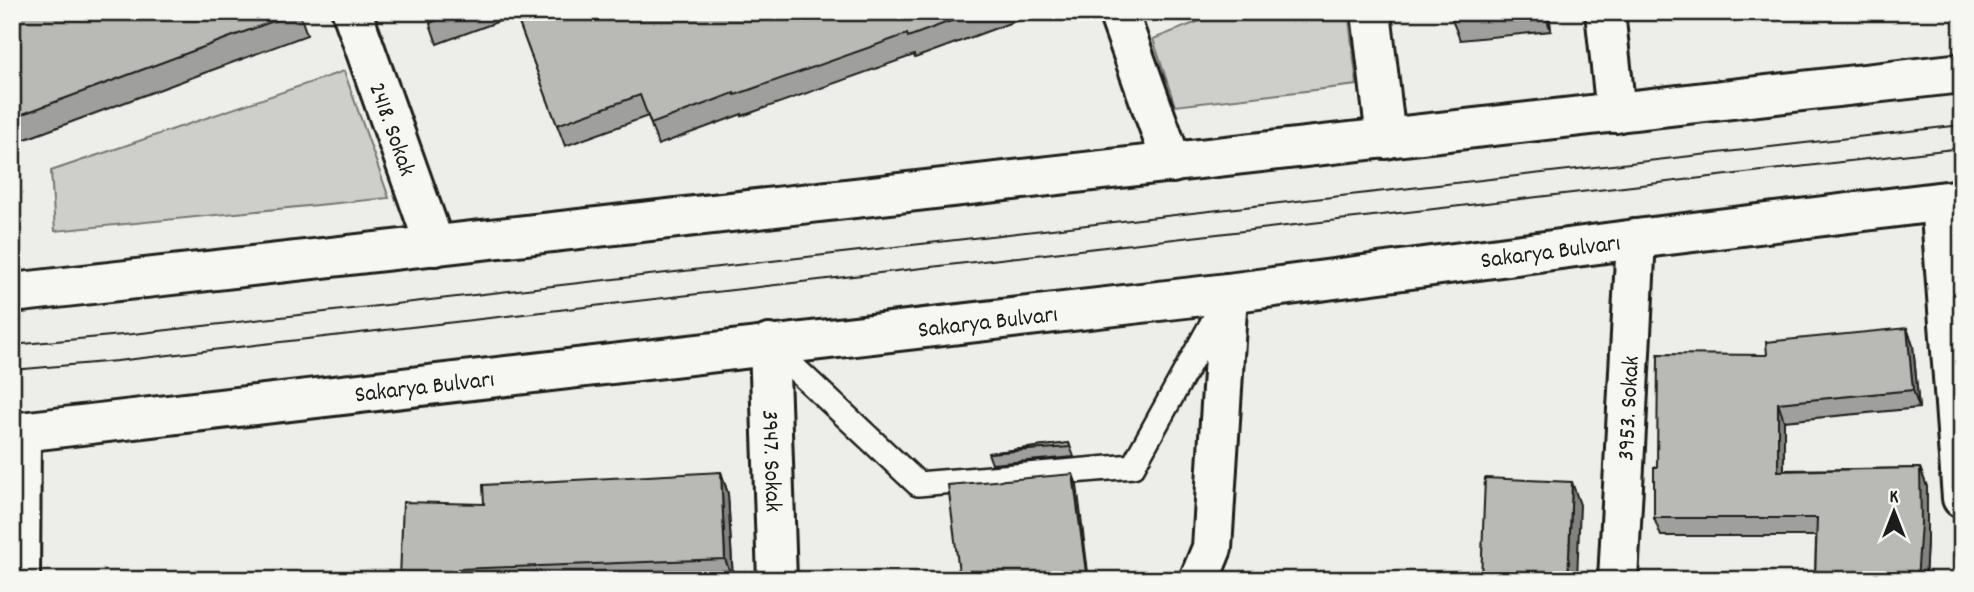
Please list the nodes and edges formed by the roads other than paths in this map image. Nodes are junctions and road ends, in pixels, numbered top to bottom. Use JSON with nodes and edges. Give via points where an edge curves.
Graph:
{"nodes":[{"id":1,"x":352,"y":12,"type":"edge"},
{"id":2,"x":1118,"y":12,"type":"edge"},
{"id":3,"x":1371,"y":12,"type":"edge"},
{"id":4,"x":1605,"y":12,"type":"edge"},
{"id":5,"x":1962,"y":73,"type":"edge"},
{"id":6,"x":1616,"y":113,"type":"junction"},
{"id":7,"x":1386,"y":139,"type":"junction"},
{"id":8,"x":1172,"y":163,"type":"junction"},
{"id":9,"x":1951,"y":200,"type":"edge"},
{"id":10,"x":1636,"y":239,"type":"junction"},
{"id":11,"x":435,"y":246,"type":"junction"},
{"id":12,"x":12,"y":293,"type":"edge"},
{"id":13,"x":1228,"y":293,"type":"junction"},
{"id":14,"x":769,"y":344,"type":"junction"},
{"id":15,"x":17,"y":432,"type":"edge"},
{"id":16,"x":1960,"y":455,"type":"edge"},
{"id":17,"x":1962,"y":498,"type":"edge"},
{"id":18,"x":20,"y":580,"type":"edge"},
{"id":19,"x":777,"y":580,"type":"edge"},
{"id":20,"x":1199,"y":580,"type":"edge"},
{"id":21,"x":1618,"y":580,"type":"edge"}],
"edges":[{"from":1,"to":11,"type":"main road","name":"2418. Sokak"},
{"from":2,"to":8,"type":"main road"},
{"from":3,"to":7,"type":"main road"},
{"from":4,"to":6,"type":"main road"},
{"from":5,"to":6,"type":"main road"},
{"from":6,"to":7,"type":"main road"},
{"from":7,"to":8,"type":"main road"},
{"from":8,"to":11,"type":"main road"},
{"from":9,"to":10,"type":"main road","name":"Sakarya Bulvarı"},
{"from":9,"to":16,"type":"main road"},
{"from":10,"to":13,"type":"main road","name":"Sakarya Bulvarı"},
{"from":10,"to":21,"type":"main road","name":"3953. Sokak"},
{"from":11,"to":12,"type":"main road"},
{"from":13,"to":14,"type":"main road","name":"Sakarya Bulvarı"},
{"from":13,"to":14,"type":"lane","via":[[1133,466],[918,484]]},
{"from":13,"to":20,"type":"main road","via":[[1212,548]]},
{"from":14,"to":15,"type":"main road","name":"Sakarya Bulvarı"},
{"from":14,"to":19,"type":"main road","name":"3947. Sokak"},
{"from":15,"to":18,"type":"main road"},
{"from":16,"to":17,"type":"main road"}]}
